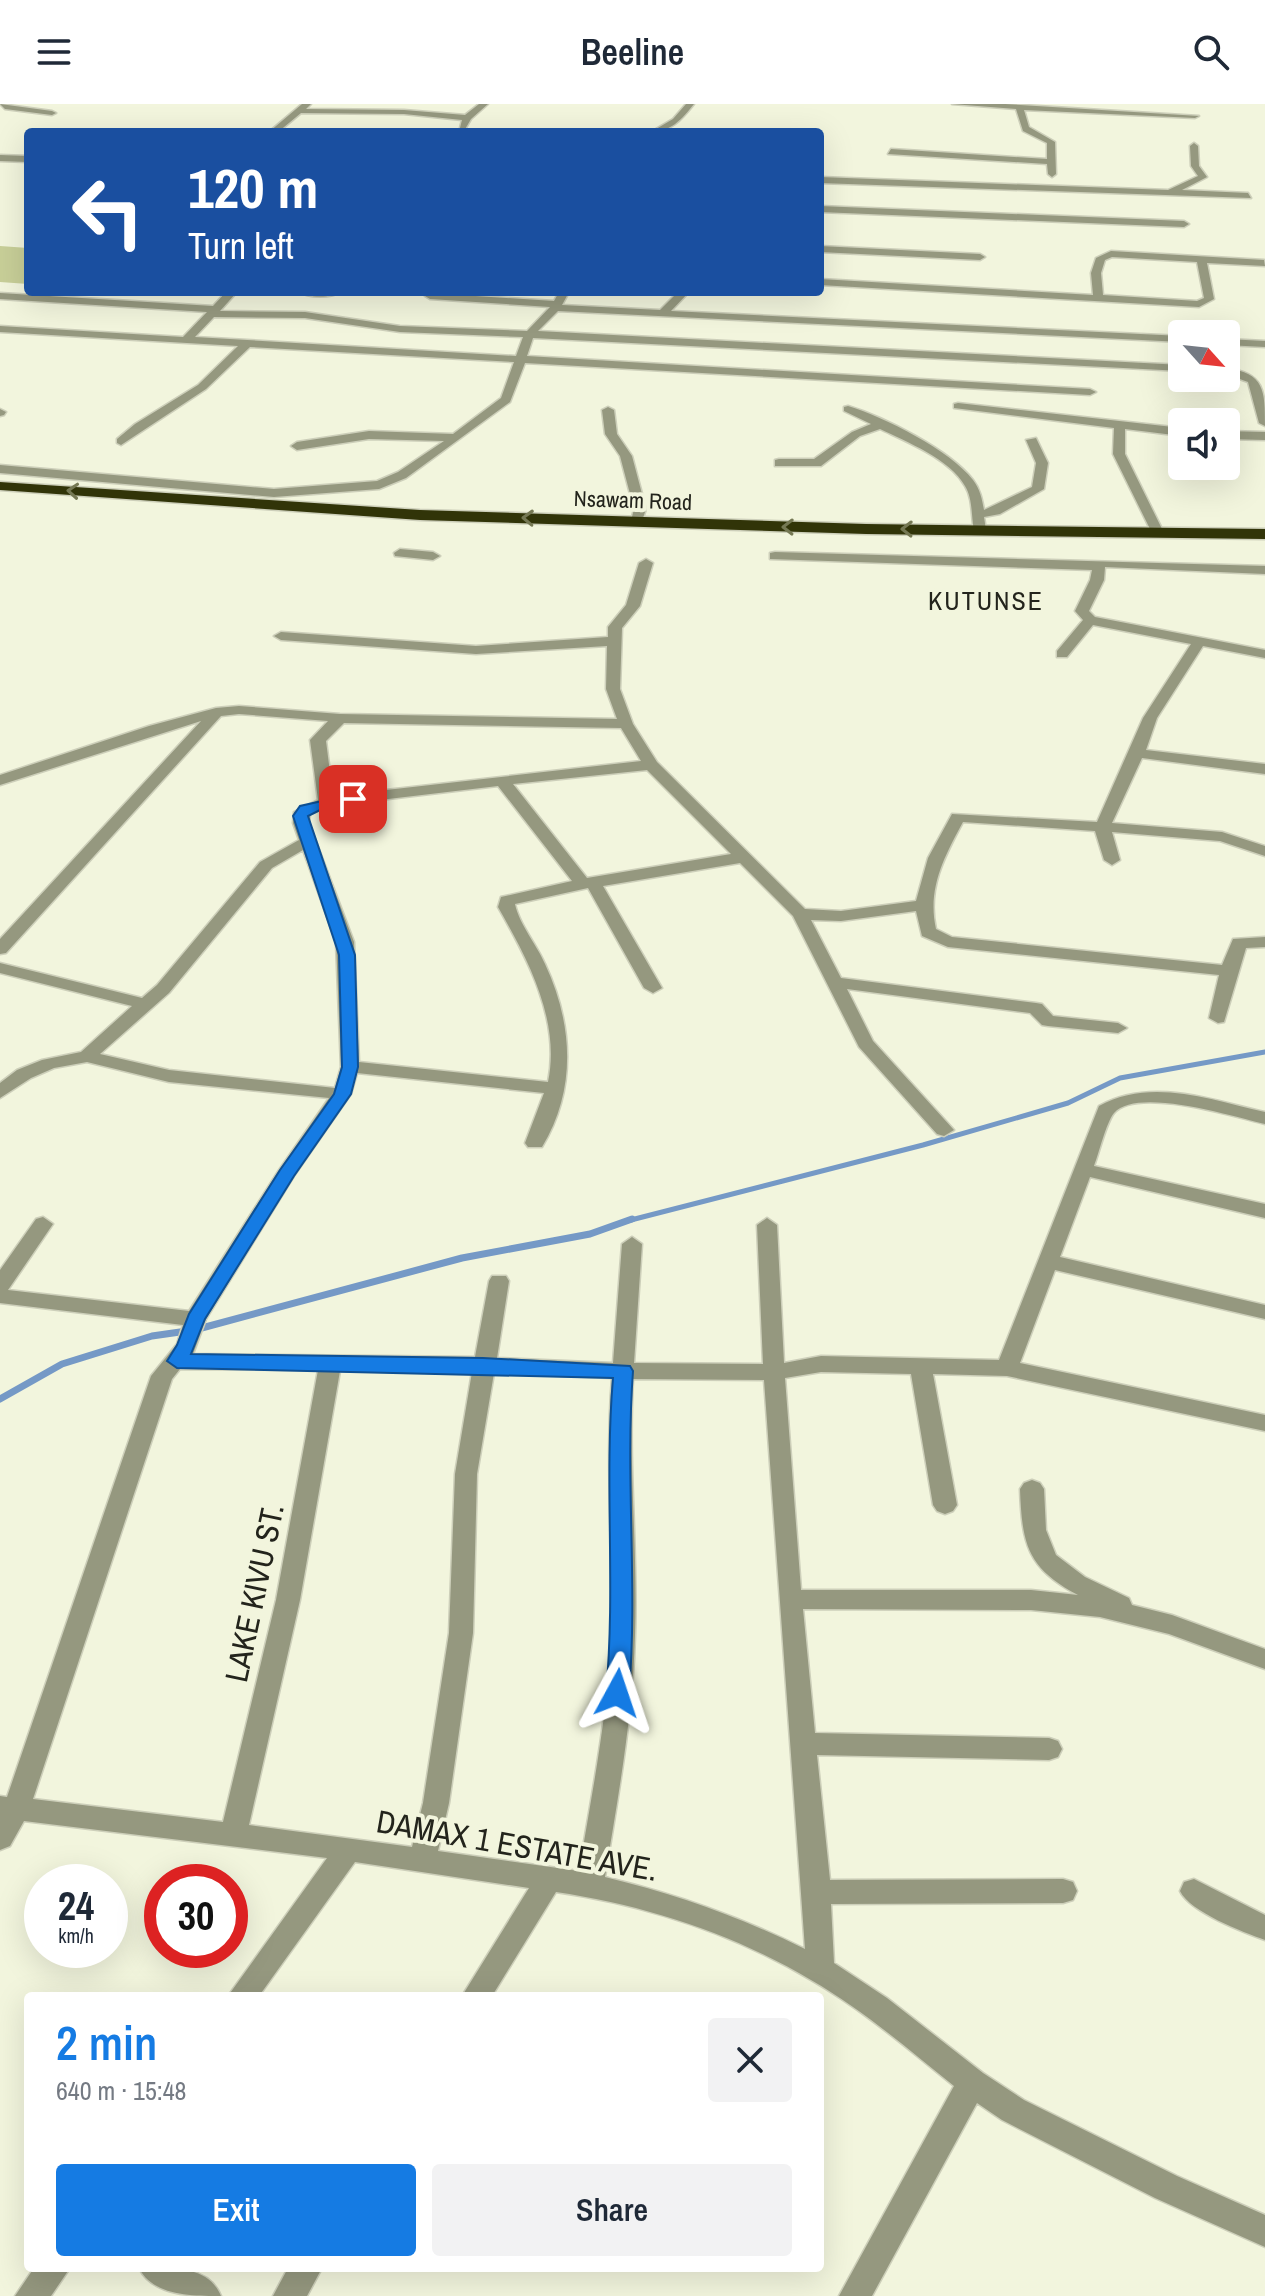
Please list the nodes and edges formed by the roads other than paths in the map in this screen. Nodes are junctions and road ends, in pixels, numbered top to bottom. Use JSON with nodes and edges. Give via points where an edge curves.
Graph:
{"nodes":[{"id":1,"x":4,"y":104,"type":"edge"},
{"id":2,"x":484,"y":104,"type":"edge"},
{"id":3,"x":690,"y":104,"type":"edge"},
{"id":4,"x":956,"y":104,"type":"edge"},
{"id":5,"x":304,"y":107,"type":"edge"},
{"id":6,"x":1020,"y":110,"type":"junction"},
{"id":7,"x":52,"y":113,"type":"dead end"},
{"id":8,"x":1195,"y":116,"type":"dead end"},
{"id":9,"x":467,"y":118,"type":"junction"},
{"id":10,"x":278,"y":128,"type":"edge"},
{"id":11,"x":464,"y":128,"type":"edge"},
{"id":12,"x":663,"y":128,"type":"edge"},
{"id":13,"x":1194,"y":146,"type":"dead end"},
{"id":14,"x":891,"y":152,"type":"dead end"},
{"id":15,"x":0,"y":158,"type":"edge"},
{"id":16,"x":13,"y":158,"type":"junction"},
{"id":17,"x":24,"y":159,"type":"edge"},
{"id":18,"x":1052,"y":162,"type":"junction"},
{"id":19,"x":0,"y":167,"type":"edge"},
{"id":20,"x":824,"y":180,"type":"edge"},
{"id":21,"x":999,"y":186,"type":"junction"},
{"id":22,"x":1033,"y":188,"type":"junction"},
{"id":23,"x":1169,"y":193,"type":"junction"},
{"id":24,"x":1248,"y":196,"type":"dead end"},
{"id":25,"x":993,"y":197,"type":"dead end"},
{"id":26,"x":824,"y":209,"type":"edge"},
{"id":27,"x":1184,"y":224,"type":"dead end"},
{"id":28,"x":824,"y":249,"type":"edge"},
{"id":29,"x":980,"y":257,"type":"dead end"},
{"id":30,"x":1201,"y":259,"type":"junction"},
{"id":31,"x":1264,"y":263,"type":"edge"},
{"id":32,"x":824,"y":282,"type":"edge"},
{"id":33,"x":0,"y":296,"type":"edge"},
{"id":34,"x":228,"y":296,"type":"edge"},
{"id":35,"x":430,"y":296,"type":"dead end"},
{"id":36,"x":562,"y":296,"type":"edge"},
{"id":37,"x":680,"y":296,"type":"edge"},
{"id":38,"x":1098,"y":299,"type":"junction"},
{"id":39,"x":556,"y":306,"type":"junction"},
{"id":40,"x":213,"y":312,"type":"junction"},
{"id":41,"x":663,"y":313,"type":"junction"},
{"id":42,"x":0,"y":329,"type":"edge"},
{"id":43,"x":529,"y":335,"type":"junction"},
{"id":44,"x":1168,"y":338,"type":"edge"},
{"id":45,"x":186,"y":340,"type":"junction"},
{"id":46,"x":248,"y":343,"type":"junction"},
{"id":47,"x":1240,"y":343,"type":"edge"},
{"id":48,"x":1265,"y":344,"type":"edge"},
{"id":49,"x":518,"y":360,"type":"junction"},
{"id":50,"x":1168,"y":368,"type":"edge"},
{"id":51,"x":1240,"y":372,"type":"edge"},
{"id":52,"x":1090,"y":392,"type":"dead end"},
{"id":53,"x":958,"y":406,"type":"dead end"},
{"id":54,"x":848,"y":409,"type":"dead end"},
{"id":55,"x":608,"y":410,"type":"dead end"},
{"id":56,"x":1265,"y":423,"type":"edge"},
{"id":57,"x":880,"y":425,"type":"junction"},
{"id":58,"x":1120,"y":426,"type":"junction"},
{"id":59,"x":1168,"y":431,"type":"edge"},
{"id":60,"x":1240,"y":435,"type":"edge"},
{"id":61,"x":1265,"y":436,"type":"edge"},
{"id":62,"x":455,"y":438,"type":"junction"},
{"id":63,"x":1032,"y":440,"type":"dead end"},
{"id":64,"x":121,"y":441,"type":"dead end"},
{"id":65,"x":297,"y":446,"type":"dead end"},
{"id":66,"x":779,"y":463,"type":"dead end"},
{"id":67,"x":0,"y":469,"type":"edge"},
{"id":68,"x":0,"y":486,"type":"edge"},
{"id":69,"x":270,"y":499,"type":"junction"},
{"id":70,"x":0,"y":500,"type":"edge"},
{"id":71,"x":637,"y":521,"type":"junction"},
{"id":72,"x":978,"y":522,"type":"junction"},
{"id":73,"x":1158,"y":533,"type":"junction"},
{"id":74,"x":1265,"y":534,"type":"edge"},
{"id":75,"x":1180,"y":540,"type":"junction"},
{"id":76,"x":1265,"y":546,"type":"edge"},
{"id":77,"x":400,"y":553,"type":"dead end"},
{"id":78,"x":433,"y":556,"type":"dead end"},
{"id":79,"x":775,"y":556,"type":"dead end"},
{"id":80,"x":646,"y":563,"type":"dead end"},
{"id":81,"x":1099,"y":566,"type":"junction"},
{"id":82,"x":1265,"y":570,"type":"edge"},
{"id":83,"x":1090,"y":620,"type":"junction"},
{"id":84,"x":281,"y":636,"type":"dead end"},
{"id":85,"x":1200,"y":640,"type":"junction"},
{"id":86,"x":615,"y":641,"type":"junction"},
{"id":87,"x":1062,"y":654,"type":"dead end"},
{"id":88,"x":1265,"y":654,"type":"edge"},
{"id":89,"x":216,"y":712,"type":"junction"},
{"id":90,"x":340,"y":718,"type":"junction"},
{"id":91,"x":626,"y":724,"type":"junction"},
{"id":92,"x":1137,"y":753,"type":"junction"},
{"id":93,"x":651,"y":765,"type":"junction"},
{"id":94,"x":1265,"y":769,"type":"edge"},
{"id":95,"x":0,"y":780,"type":"edge"},
{"id":96,"x":503,"y":782,"type":"junction"},
{"id":97,"x":326,"y":802,"type":"junction"},
{"id":98,"x":1102,"y":827,"type":"junction"},
{"id":99,"x":307,"y":842,"type":"junction"},
{"id":100,"x":1265,"y":851,"type":"edge"},
{"id":101,"x":745,"y":857,"type":"junction"},
{"id":102,"x":1112,"y":860,"type":"dead end"},
{"id":103,"x":588,"y":884,"type":"junction"},
{"id":104,"x":921,"y":905,"type":"junction"},
{"id":105,"x":800,"y":914,"type":"junction"},
{"id":106,"x":1265,"y":942,"type":"edge"},
{"id":107,"x":0,"y":949,"type":"edge"},
{"id":108,"x":0,"y":968,"type":"edge"},
{"id":109,"x":1229,"y":971,"type":"junction"},
{"id":110,"x":834,"y":982,"type":"junction"},
{"id":111,"x":653,"y":988,"type":"dead end"},
{"id":112,"x":144,"y":1004,"type":"junction"},
{"id":113,"x":1218,"y":1018,"type":"dead end"},
{"id":114,"x":1118,"y":1028,"type":"dead end"},
{"id":115,"x":87,"y":1056,"type":"junction"},
{"id":116,"x":350,"y":1067,"type":"junction"},
{"id":117,"x":554,"y":1088,"type":"junction"},
{"id":118,"x":0,"y":1092,"type":"edge"},
{"id":119,"x":342,"y":1094,"type":"junction"},
{"id":120,"x":1265,"y":1118,"type":"edge"},
{"id":121,"x":944,"y":1130,"type":"dead end"},
{"id":122,"x":535,"y":1143,"type":"dead end"},
{"id":123,"x":1082,"y":1169,"type":"junction"},
{"id":124,"x":1265,"y":1211,"type":"edge"},
{"id":125,"x":43,"y":1224,"type":"dead end"},
{"id":126,"x":767,"y":1225,"type":"dead end"},
{"id":127,"x":632,"y":1244,"type":"dead end"},
{"id":128,"x":1047,"y":1261,"type":"junction"},
{"id":129,"x":499,"y":1281,"type":"dead end"},
{"id":130,"x":0,"y":1286,"type":"edge"},
{"id":131,"x":0,"y":1296,"type":"edge"},
{"id":132,"x":1265,"y":1312,"type":"edge"},
{"id":133,"x":188,"y":1338,"type":"junction"},
{"id":134,"x":330,"y":1363,"type":"junction"},
{"id":135,"x":483,"y":1365,"type":"junction"},
{"id":136,"x":921,"y":1367,"type":"junction"},
{"id":137,"x":1007,"y":1368,"type":"junction"},
{"id":138,"x":623,"y":1371,"type":"junction"},
{"id":139,"x":774,"y":1372,"type":"junction"},
{"id":140,"x":1265,"y":1423,"type":"edge"},
{"id":141,"x":1032,"y":1489,"type":"dead end"},
{"id":142,"x":945,"y":1505,"type":"dead end"},
{"id":143,"x":790,"y":1599,"type":"junction"},
{"id":144,"x":1141,"y":1617,"type":"junction"},
{"id":145,"x":1265,"y":1659,"type":"edge"},
{"id":146,"x":802,"y":1744,"type":"junction"},
{"id":147,"x":1049,"y":1749,"type":"dead end"},
{"id":148,"x":8,"y":1808,"type":"edge"},
{"id":149,"x":233,"y":1835,"type":"junction"},
{"id":150,"x":0,"y":1838,"type":"edge"},
{"id":151,"x":348,"y":1851,"type":"junction"},
{"id":152,"x":422,"y":1861,"type":"junction"},
{"id":153,"x":549,"y":1880,"type":"junction"},
{"id":154,"x":590,"y":1885,"type":"junction"},
{"id":155,"x":1063,"y":1891,"type":"dead end"},
{"id":156,"x":1194,"y":1891,"type":"dead end"},
{"id":157,"x":817,"y":1892,"type":"junction"},
{"id":158,"x":1265,"y":1928,"type":"edge"},
{"id":159,"x":820,"y":1970,"type":"junction"},
{"id":160,"x":245,"y":1992,"type":"edge"},
{"id":161,"x":479,"y":1992,"type":"edge"},
{"id":162,"x":973,"y":2083,"type":"junction"},
{"id":163,"x":1265,"y":2231,"type":"edge"},
{"id":164,"x":51,"y":2272,"type":"edge"},
{"id":165,"x":162,"y":2272,"type":"edge"},
{"id":166,"x":304,"y":2272,"type":"edge"},
{"id":167,"x":31,"y":2296,"type":"edge"},
{"id":168,"x":205,"y":2296,"type":"edge"},
{"id":169,"x":289,"y":2296,"type":"edge"},
{"id":170,"x":855,"y":2296,"type":"edge"}],
"edges":[{"from":1,"to":7,"type":"street"},
{"from":2,"to":9,"type":"street"},
{"from":3,"to":12,"type":"street"},
{"from":4,"to":6,"type":"street"},
{"from":5,"to":9,"type":"street"},
{"from":5,"to":10,"type":"street"},
{"from":6,"to":8,"type":"street"},
{"from":6,"to":18,"type":"street","via":[[1026,132],[1051,142]]},
{"from":9,"to":11,"type":"street"},
{"from":13,"to":23,"type":"street","via":[[1195,166],[1203,177]]},
{"from":14,"to":18,"type":"street"},
{"from":15,"to":16,"type":"street"},
{"from":16,"to":17,"type":"street"},
{"from":16,"to":19,"type":"street"},
{"from":18,"to":22,"type":"street","via":[[1047,181]]},
{"from":20,"to":21,"type":"street"},
{"from":21,"to":22,"type":"street"},
{"from":21,"to":25,"type":"street"},
{"from":22,"to":23,"type":"street"},
{"from":23,"to":24,"type":"street"},
{"from":26,"to":27,"type":"street","via":[[985,211]]},
{"from":28,"to":29,"type":"street"},
{"from":30,"to":31,"type":"street"},
{"from":30,"to":38,"type":"street","via":[[1115,253],[1103,257],[1096,273]]},
{"from":30,"to":38,"type":"street","via":[[1206,303]]},
{"from":32,"to":38,"type":"street"},
{"from":33,"to":40,"type":"street"},
{"from":34,"to":40,"type":"street"},
{"from":35,"to":39,"type":"street"},
{"from":36,"to":39,"type":"street"},
{"from":37,"to":41,"type":"street"},
{"from":39,"to":41,"type":"street"},
{"from":39,"to":43,"type":"street"},
{"from":40,"to":43,"type":"street"},
{"from":40,"to":45,"type":"street"},
{"from":41,"to":44,"type":"street"},
{"from":42,"to":45,"type":"street"},
{"from":43,"to":49,"type":"street"},
{"from":43,"to":50,"type":"street"},
{"from":45,"to":46,"type":"street"},
{"from":46,"to":49,"type":"street"},
{"from":46,"to":64,"type":"street","via":[[202,387]]},
{"from":47,"to":48,"type":"street"},
{"from":49,"to":52,"type":"street"},
{"from":49,"to":62,"type":"street","via":[[506,400]]},
{"from":51,"to":56,"type":"street","via":[[1254,379]]},
{"from":53,"to":58,"type":"street"},
{"from":54,"to":57,"type":"street"},
{"from":55,"to":71,"type":"street","via":[[611,434],[626,456],[640,509]]},
{"from":57,"to":66,"type":"street","via":[[856,434],[817,463]]},
{"from":57,"to":72,"type":"street","via":[[968,481]]},
{"from":58,"to":59,"type":"street"},
{"from":58,"to":73,"type":"street","via":[[1119,454]]},
{"from":60,"to":61,"type":"street"},
{"from":62,"to":65,"type":"street","via":[[369,435]]},
{"from":62,"to":69,"type":"street","via":[[379,485]]},
{"from":63,"to":72,"type":"street","via":[[1042,463],[1038,489]]},
{"from":67,"to":69,"type":"street"},
{"from":69,"to":68,"type":"highway","name":"Nsawam Road","one_way":true},
{"from":71,"to":69,"type":"highway","name":"Nsawam Road","one_way":true,"via":[[420,515]]},
{"from":70,"to":75,"type":"highway","name":"Nsawam Road","via":[[582,535],[875,544]]},
{"from":72,"to":71,"type":"highway","name":"Nsawam Road","one_way":true},
{"from":72,"to":73,"type":"highway","name":"Nsawam Road"},
{"from":73,"to":75,"type":"highway","name":"Nsawam Road"},
{"from":74,"to":75,"type":"highway","name":"Nsawam Road"},
{"from":75,"to":76,"type":"highway","name":"Nsawam Road"},
{"from":77,"to":78,"type":"street"},
{"from":79,"to":81,"type":"street"},
{"from":80,"to":86,"type":"street","via":[[633,606],[615,627]]},
{"from":81,"to":82,"type":"street"},
{"from":81,"to":83,"type":"street","via":[[1082,608]]},
{"from":83,"to":85,"type":"street"},
{"from":83,"to":87,"type":"street"},
{"from":84,"to":86,"type":"street","via":[[476,650]]},
{"from":85,"to":88,"type":"street"},
{"from":85,"to":92,"type":"street","via":[[1150,718]]},
{"from":86,"to":91,"type":"street","via":[[613,689]]},
{"from":89,"to":90,"type":"street"},
{"from":89,"to":95,"type":"street"},
{"from":89,"to":107,"type":"street"},
{"from":90,"to":91,"type":"street"},
{"from":90,"to":97,"type":"street","via":[[318,740]]},
{"from":91,"to":93,"type":"street"},
{"from":92,"to":94,"type":"street"},
{"from":92,"to":98,"type":"street"},
{"from":93,"to":96,"type":"street"},
{"from":93,"to":101,"type":"street"},
{"from":96,"to":97,"type":"street"},
{"from":96,"to":103,"type":"street"},
{"from":97,"to":99,"type":"street","via":[[302,812]]},
{"from":98,"to":100,"type":"street","via":[[1222,837]]},
{"from":98,"to":102,"type":"street"},
{"from":98,"to":104,"type":"street","via":[[958,817],[933,865]]},
{"from":99,"to":112,"type":"street","via":[[266,865]]},
{"from":99,"to":116,"type":"street","via":[[345,942]]},
{"from":101,"to":103,"type":"street"},
{"from":101,"to":105,"type":"street"},
{"from":103,"to":111,"type":"street"},
{"from":103,"to":117,"type":"street","via":[[516,897],[506,907],[531,948],[557,1024],[559,1073]]},
{"from":104,"to":105,"type":"street","via":[[841,916]]},
{"from":104,"to":109,"type":"street","via":[[928,932],[944,941]]},
{"from":105,"to":110,"type":"street"},
{"from":106,"to":109,"type":"street","via":[[1239,943]]},
{"from":108,"to":112,"type":"street"},
{"from":109,"to":113,"type":"street"},
{"from":110,"to":114,"type":"street","via":[[1036,1008],[1048,1021]]},
{"from":110,"to":121,"type":"street","via":[[865,1043]]},
{"from":112,"to":115,"type":"street"},
{"from":115,"to":118,"type":"street","via":[[24,1074]]},
{"from":115,"to":119,"type":"street","via":[[169,1076]]},
{"from":116,"to":117,"type":"street"},
{"from":116,"to":119,"type":"street"},
{"from":117,"to":122,"type":"street"},
{"from":119,"to":133,"type":"street","via":[[286,1174]]},
{"from":120,"to":123,"type":"street","via":[[1176,1100],[1122,1100],[1106,1110]]},
{"from":123,"to":124,"type":"street"},
{"from":123,"to":128,"type":"street"},
{"from":125,"to":130,"type":"street"},
{"from":126,"to":139,"type":"street"},
{"from":127,"to":138,"type":"street"},
{"from":128,"to":132,"type":"street"},
{"from":128,"to":137,"type":"street"},
{"from":129,"to":135,"type":"street"},
{"from":131,"to":133,"type":"street"},
{"from":133,"to":134,"type":"street"},
{"from":133,"to":148,"type":"street","via":[[162,1376]]},
{"from":134,"to":135,"type":"street"},
{"from":134,"to":149,"type":"street","name":"LAKE KIVU ST.","via":[[288,1600]]},
{"from":135,"to":138,"type":"street"},
{"from":135,"to":152,"type":"street","via":[[466,1474],[461,1633],[436,1803]]},
{"from":136,"to":137,"type":"street"},
{"from":136,"to":139,"type":"street","via":[[821,1364]]},
{"from":136,"to":142,"type":"street"},
{"from":137,"to":140,"type":"street"},
{"from":138,"to":139,"type":"street"},
{"from":138,"to":154,"type":"street","via":[[618,1441],[623,1635],[612,1752]]},
{"from":139,"to":143,"type":"street"},
{"from":141,"to":144,"type":"street","via":[[1041,1552],[1059,1571]]},
{"from":143,"to":144,"type":"street","via":[[1031,1600]]},
{"from":143,"to":146,"type":"street"},
{"from":144,"to":145,"type":"street"},
{"from":146,"to":147,"type":"street"},
{"from":146,"to":157,"type":"street"},
{"from":148,"to":149,"type":"street","name":"DAMAX 1 ESTATE AVE."},
{"from":148,"to":150,"type":"street"},
{"from":149,"to":151,"type":"street","name":"DAMAX 1 ESTATE AVE."},
{"from":151,"to":152,"type":"street","name":"DAMAX 1 ESTATE AVE."},
{"from":151,"to":160,"type":"street"},
{"from":152,"to":153,"type":"street","name":"DAMAX 1 ESTATE AVE."},
{"from":153,"to":154,"type":"street","name":"DAMAX 1 ESTATE AVE."},
{"from":153,"to":161,"type":"street"},
{"from":154,"to":159,"type":"street","name":"DAMAX 1 ESTATE AVE.","via":[[733,1927]]},
{"from":155,"to":157,"type":"street"},
{"from":156,"to":158,"type":"street"},
{"from":157,"to":159,"type":"street"},
{"from":159,"to":162,"type":"street","name":"DAMAX 1 ESTATE AVE.","via":[[877,2007]]},
{"from":162,"to":163,"type":"street","name":"DAMAX 1 ESTATE AVE.","via":[[1061,2136]]},
{"from":162,"to":170,"type":"street"},
{"from":164,"to":167,"type":"street"},
{"from":165,"to":168,"type":"street"},
{"from":166,"to":169,"type":"street"}]}
